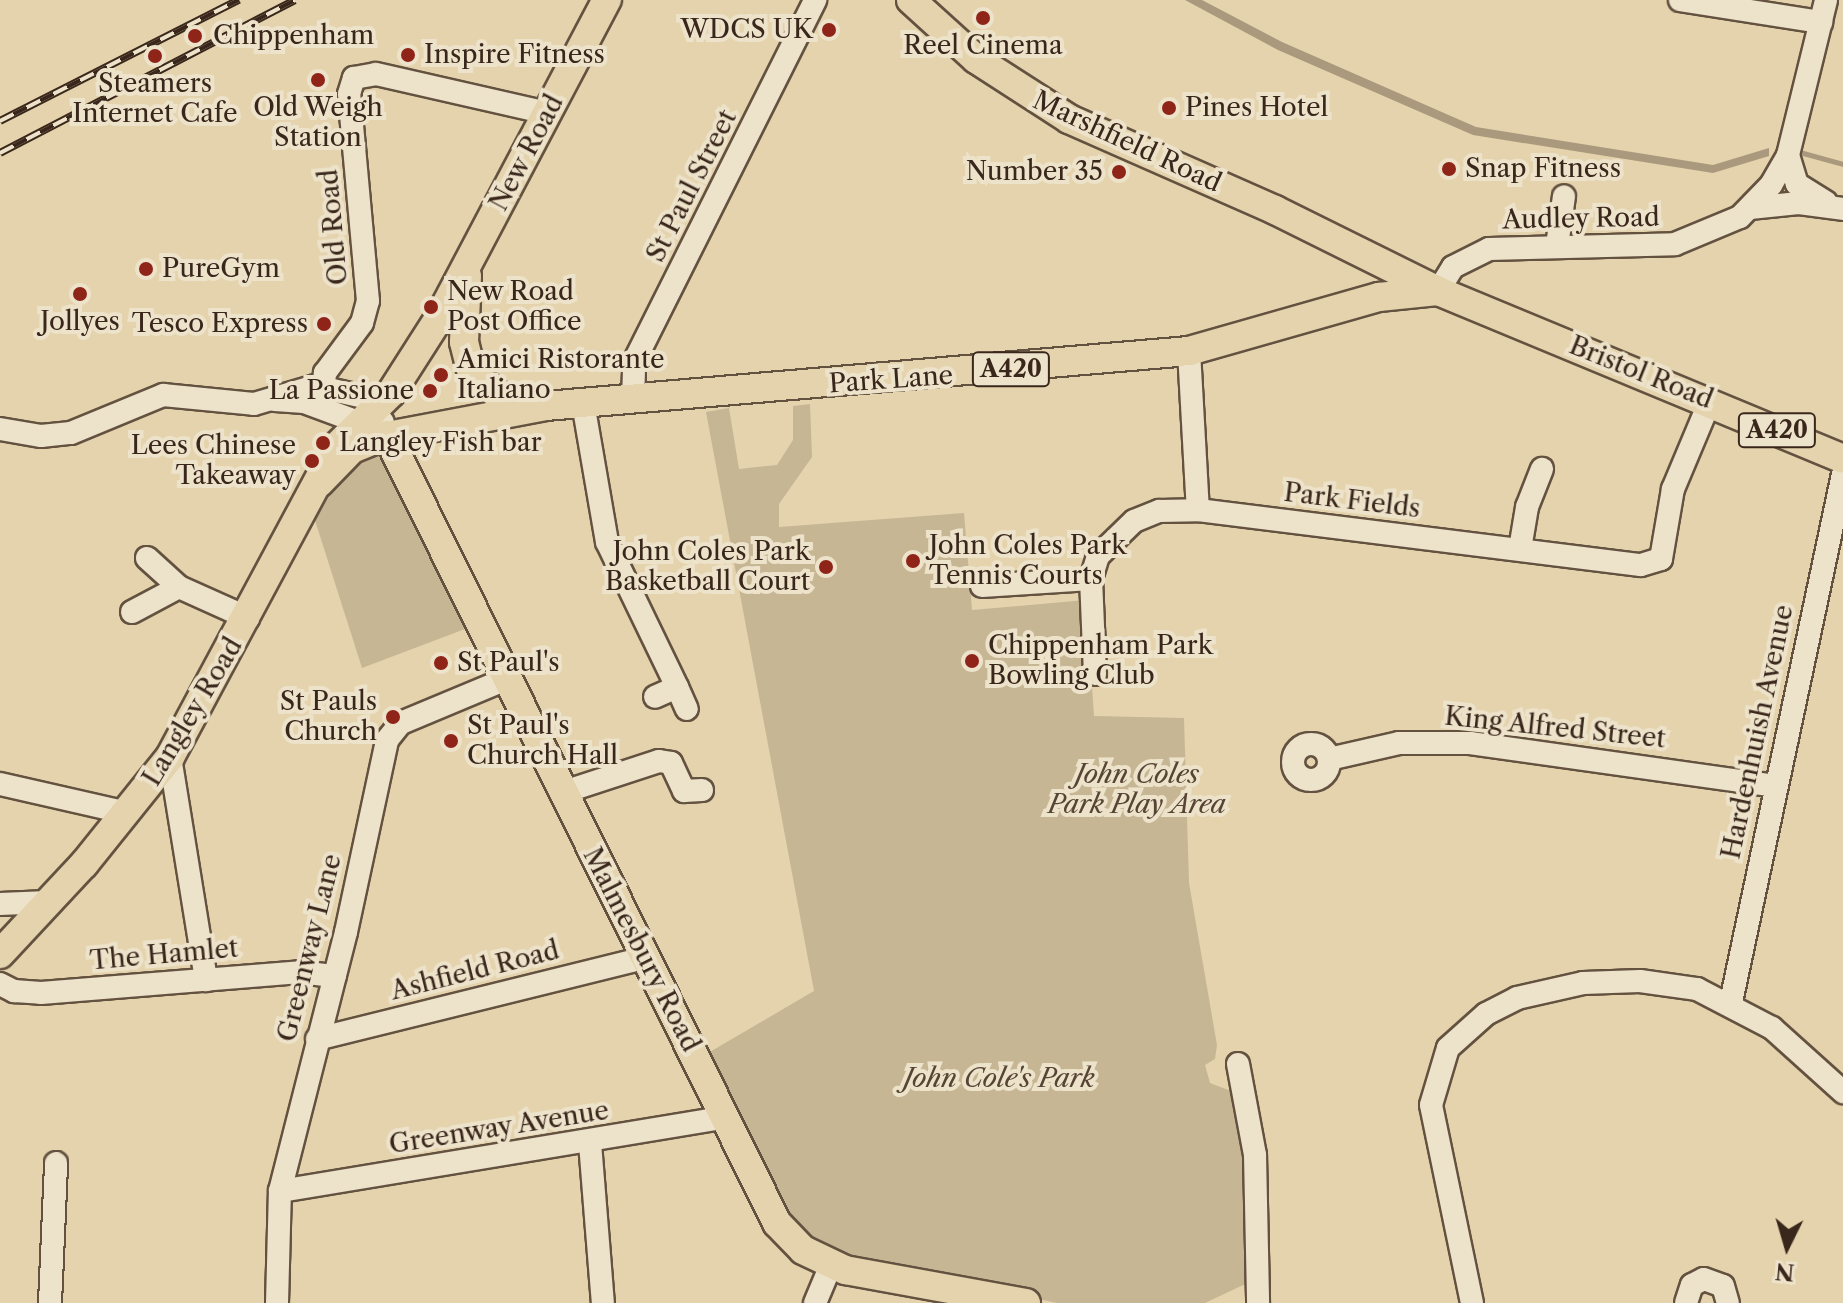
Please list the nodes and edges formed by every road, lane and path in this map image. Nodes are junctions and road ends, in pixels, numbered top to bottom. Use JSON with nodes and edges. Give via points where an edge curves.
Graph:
{"nodes":[{"id":1,"x":607,"y":0,"type":"edge"},
{"id":2,"x":815,"y":0,"type":"edge"},
{"id":3,"x":911,"y":0,"type":"edge"},
{"id":4,"x":1680,"y":0,"type":"edge"},
{"id":5,"x":1826,"y":0,"type":"edge"},
{"id":6,"x":1821,"y":22,"type":"junction"},
{"id":7,"x":548,"y":113,"type":"junction"},
{"id":8,"x":1788,"y":155,"type":"junction"},
{"id":9,"x":1564,"y":196,"type":"dead end"},
{"id":10,"x":1750,"y":208,"type":"junction"},
{"id":11,"x":1840,"y":208,"type":"edge"},
{"id":12,"x":1557,"y":246,"type":"junction"},
{"id":13,"x":1364,"y":252,"type":"junction"},
{"id":14,"x":470,"y":264,"type":"junction"},
{"id":15,"x":1438,"y":291,"type":"junction"},
{"id":16,"x":1358,"y":303,"type":"junction"},
{"id":17,"x":1189,"y":351,"type":"junction"},
{"id":18,"x":323,"y":397,"type":"junction"},
{"id":19,"x":633,"y":399,"type":"junction"},
{"id":20,"x":1710,"y":401,"type":"junction"},
{"id":21,"x":583,"y":403,"type":"junction"},
{"id":22,"x":546,"y":406,"type":"junction"},
{"id":23,"x":368,"y":415,"type":"junction"},
{"id":24,"x":0,"y":429,"type":"edge"},
{"id":25,"x":387,"y":435,"type":"junction"},
{"id":26,"x":1843,"y":459,"type":"edge"},
{"id":27,"x":1542,"y":469,"type":"dead end"},
{"id":28,"x":1843,"y":474,"type":"edge"},
{"id":29,"x":319,"y":483,"type":"junction"},
{"id":30,"x":1198,"y":510,"type":"junction"},
{"id":31,"x":1520,"y":549,"type":"junction"},
{"id":32,"x":147,"y":558,"type":"dead end"},
{"id":33,"x":1091,"y":579,"type":"junction"},
{"id":34,"x":982,"y":586,"type":"dead end"},
{"id":35,"x":179,"y":587,"type":"junction"},
{"id":36,"x":132,"y":612,"type":"dead end"},
{"id":37,"x":248,"y":618,"type":"junction"},
{"id":38,"x":1095,"y":674,"type":"dead end"},
{"id":39,"x":504,"y":680,"type":"junction"},
{"id":40,"x":677,"y":687,"type":"junction"},
{"id":41,"x":655,"y":697,"type":"dead end"},
{"id":42,"x":687,"y":709,"type":"dead end"},
{"id":43,"x":170,"y":757,"type":"junction"},
{"id":44,"x":1329,"y":759,"type":"dead end"},
{"id":45,"x":0,"y":784,"type":"edge"},
{"id":46,"x":1775,"y":786,"type":"junction"},
{"id":47,"x":702,"y":790,"type":"dead end"},
{"id":48,"x":561,"y":793,"type":"junction"},
{"id":49,"x":128,"y":813,"type":"junction"},
{"id":50,"x":48,"y":902,"type":"junction"},
{"id":51,"x":0,"y":904,"type":"edge"},
{"id":52,"x":0,"y":954,"type":"edge"},
{"id":53,"x":645,"y":958,"type":"junction"},
{"id":54,"x":335,"y":976,"type":"junction"},
{"id":55,"x":206,"y":980,"type":"junction"},
{"id":56,"x":0,"y":984,"type":"edge"},
{"id":57,"x":1731,"y":1002,"type":"junction"},
{"id":58,"x":317,"y":1039,"type":"junction"},
{"id":59,"x":1238,"y":1064,"type":"dead end"},
{"id":60,"x":1843,"y":1092,"type":"edge"},
{"id":61,"x":725,"y":1117,"type":"junction"},
{"id":62,"x":590,"y":1143,"type":"junction"},
{"id":63,"x":56,"y":1163,"type":"dead end"},
{"id":64,"x":280,"y":1191,"type":"junction"},
{"id":65,"x":831,"y":1265,"type":"junction"},
{"id":66,"x":1018,"y":1302,"type":"edge"},
{"id":67,"x":50,"y":1303,"type":"edge"},
{"id":68,"x":277,"y":1303,"type":"edge"},
{"id":69,"x":603,"y":1303,"type":"edge"},
{"id":70,"x":815,"y":1303,"type":"edge"},
{"id":71,"x":1258,"y":1303,"type":"edge"},
{"id":72,"x":1472,"y":1303,"type":"edge"},
{"id":73,"x":1686,"y":1303,"type":"edge"},
{"id":74,"x":1728,"y":1303,"type":"edge"}],
"edges":[{"from":1,"to":7,"type":"main road","name":"New Road","number":"A420"},
{"from":2,"to":19,"type":"street","name":"St Paul Street","via":[[634,362]]},
{"from":3,"to":13,"type":"main road","name":"Marshfield Road","number":"A420","via":[[976,59],[1049,108]]},
{"from":4,"to":6,"type":"street"},
{"from":5,"to":6,"type":"street","name":"Audley Road"},
{"from":6,"to":8,"type":"street","name":"Audley Road"},
{"from":7,"to":14,"type":"main road","name":"New Road","number":"A420"},
{"from":7,"to":18,"type":"street","name":"Old Road","via":[[376,74],[354,78],[349,94],[368,301],[362,323],[330,364]]},
{"from":8,"to":10,"type":"street","name":"Audley Road"},
{"from":8,"to":11,"type":"street","via":[[1801,188]]},
{"from":9,"to":12,"type":"street"},
{"from":10,"to":11,"type":"street","via":[[1799,203]]},
{"from":10,"to":12,"type":"street","name":"Audley Road","via":[[1723,227],[1675,244]]},
{"from":12,"to":15,"type":"street","name":"Audley Road","via":[[1507,246],[1475,254],[1446,272]]},
{"from":13,"to":15,"type":"main road","name":"Marshfield Road","number":"A420"},
{"from":13,"to":16,"type":"main road","via":[[1378,283]]},
{"from":14,"to":22,"type":"main road","name":"New Road","number":"A420","via":[[464,328],[472,373],[502,398]]},
{"from":14,"to":23,"type":"main road","name":"New Road","via":[[391,393]]},
{"from":15,"to":16,"type":"main road","name":"Park Lane","number":"A420"},
{"from":15,"to":20,"type":"main road","name":"Bristol Road","number":"A420"},
{"from":16,"to":17,"type":"main road","name":"Park Lane","number":"A420"},
{"from":17,"to":19,"type":"main road","name":"Park Lane","number":"A420"},
{"from":17,"to":30,"type":"street"},
{"from":18,"to":23,"type":"street"},
{"from":18,"to":24,"type":"street","via":[[295,388],[274,400],[246,404],[163,395],[71,433],[41,436]]},
{"from":19,"to":21,"type":"main road","name":"Park Lane","number":"A420"},
{"from":20,"to":26,"type":"main road","name":"Bristol Road","number":"A420"},
{"from":20,"to":31,"type":"street","name":"Park Fields","via":[[1675,485],[1658,564]]},
{"from":21,"to":22,"type":"main road","name":"Park Lane","number":"A420"},
{"from":21,"to":40,"type":"street","via":[[607,542]]},
{"from":22,"to":25,"type":"main road","name":"Park Lane"},
{"from":23,"to":25,"type":"street"},
{"from":23,"to":29,"type":"main road","name":"Langley Road","via":[[336,447]]},
{"from":25,"to":29,"type":"main road","name":"Langley Road","via":[[352,449]]},
{"from":25,"to":39,"type":"main road","name":"Malmesbury Road"},
{"from":27,"to":31,"type":"street","via":[[1527,507]]},
{"from":28,"to":46,"type":"street","name":"Hardenhuish Avenue"},
{"from":29,"to":37,"type":"main road","name":"Langley Road"},
{"from":30,"to":31,"type":"street","name":"Park Fields"},
{"from":30,"to":33,"type":"street","name":"Park Fields","via":[[1159,511],[1127,525],[1104,548]]},
{"from":32,"to":35,"type":"street"},
{"from":33,"to":34,"type":"street"},
{"from":33,"to":38,"type":"street"},
{"from":35,"to":36,"type":"street"},
{"from":35,"to":37,"type":"street"},
{"from":37,"to":43,"type":"main road","name":"Langley Road"},
{"from":39,"to":48,"type":"main road","name":"Malmesbury Road"},
{"from":39,"to":54,"type":"street","name":"Greenway Lane","via":[[401,723],[387,740]]},
{"from":40,"to":41,"type":"street"},
{"from":40,"to":42,"type":"street"},
{"from":43,"to":49,"type":"main road","name":"Langley Road"},
{"from":43,"to":55,"type":"street"},
{"from":44,"to":46,"type":"street","name":"King Alfred Street","via":[[1399,743],[1470,743]]},
{"from":45,"to":49,"type":"street"},
{"from":46,"to":57,"type":"street","name":"Hardenhuish Avenue"},
{"from":47,"to":48,"type":"street","via":[[684,791],[673,766],[664,761],[587,780]]},
{"from":48,"to":53,"type":"main road","name":"Malmesbury Road"},
{"from":49,"to":50,"type":"main road","name":"Langley Road"},
{"from":50,"to":51,"type":"street"},
{"from":50,"to":52,"type":"main road","name":"Langley Road"},
{"from":53,"to":58,"type":"street","name":"Ashfield Road"},
{"from":53,"to":61,"type":"main road","name":"Malmesbury Road"},
{"from":54,"to":55,"type":"street","name":"The Hamlet","via":[[300,972]]},
{"from":54,"to":58,"type":"street","name":"Greenway Lane"},
{"from":55,"to":56,"type":"street","name":"The Hamlet","via":[[41,993]]},
{"from":57,"to":60,"type":"street","via":[[1804,1053]]},
{"from":57,"to":72,"type":"street","via":[[1670,983],[1583,983],[1517,998],[1455,1038],[1434,1080],[1432,1115]]},
{"from":58,"to":64,"type":"street","name":"Greenway Lane"},
{"from":59,"to":71,"type":"street","via":[[1255,1155]]},
{"from":61,"to":62,"type":"street","name":"Greenway Avenue"},
{"from":61,"to":65,"type":"main road","name":"Malmesbury Road","via":[[777,1223],[803,1250]]},
{"from":62,"to":64,"type":"street","name":"Greenway Avenue"},
{"from":62,"to":69,"type":"street"},
{"from":63,"to":67,"type":"street"},
{"from":64,"to":68,"type":"street","name":"Greenway Lane"},
{"from":65,"to":66,"type":"main road","name":"Malmesbury Road"},
{"from":65,"to":70,"type":"street"},
{"from":73,"to":74,"type":"street","via":[[1692,1285],[1704,1279],[1723,1286]]}]}
